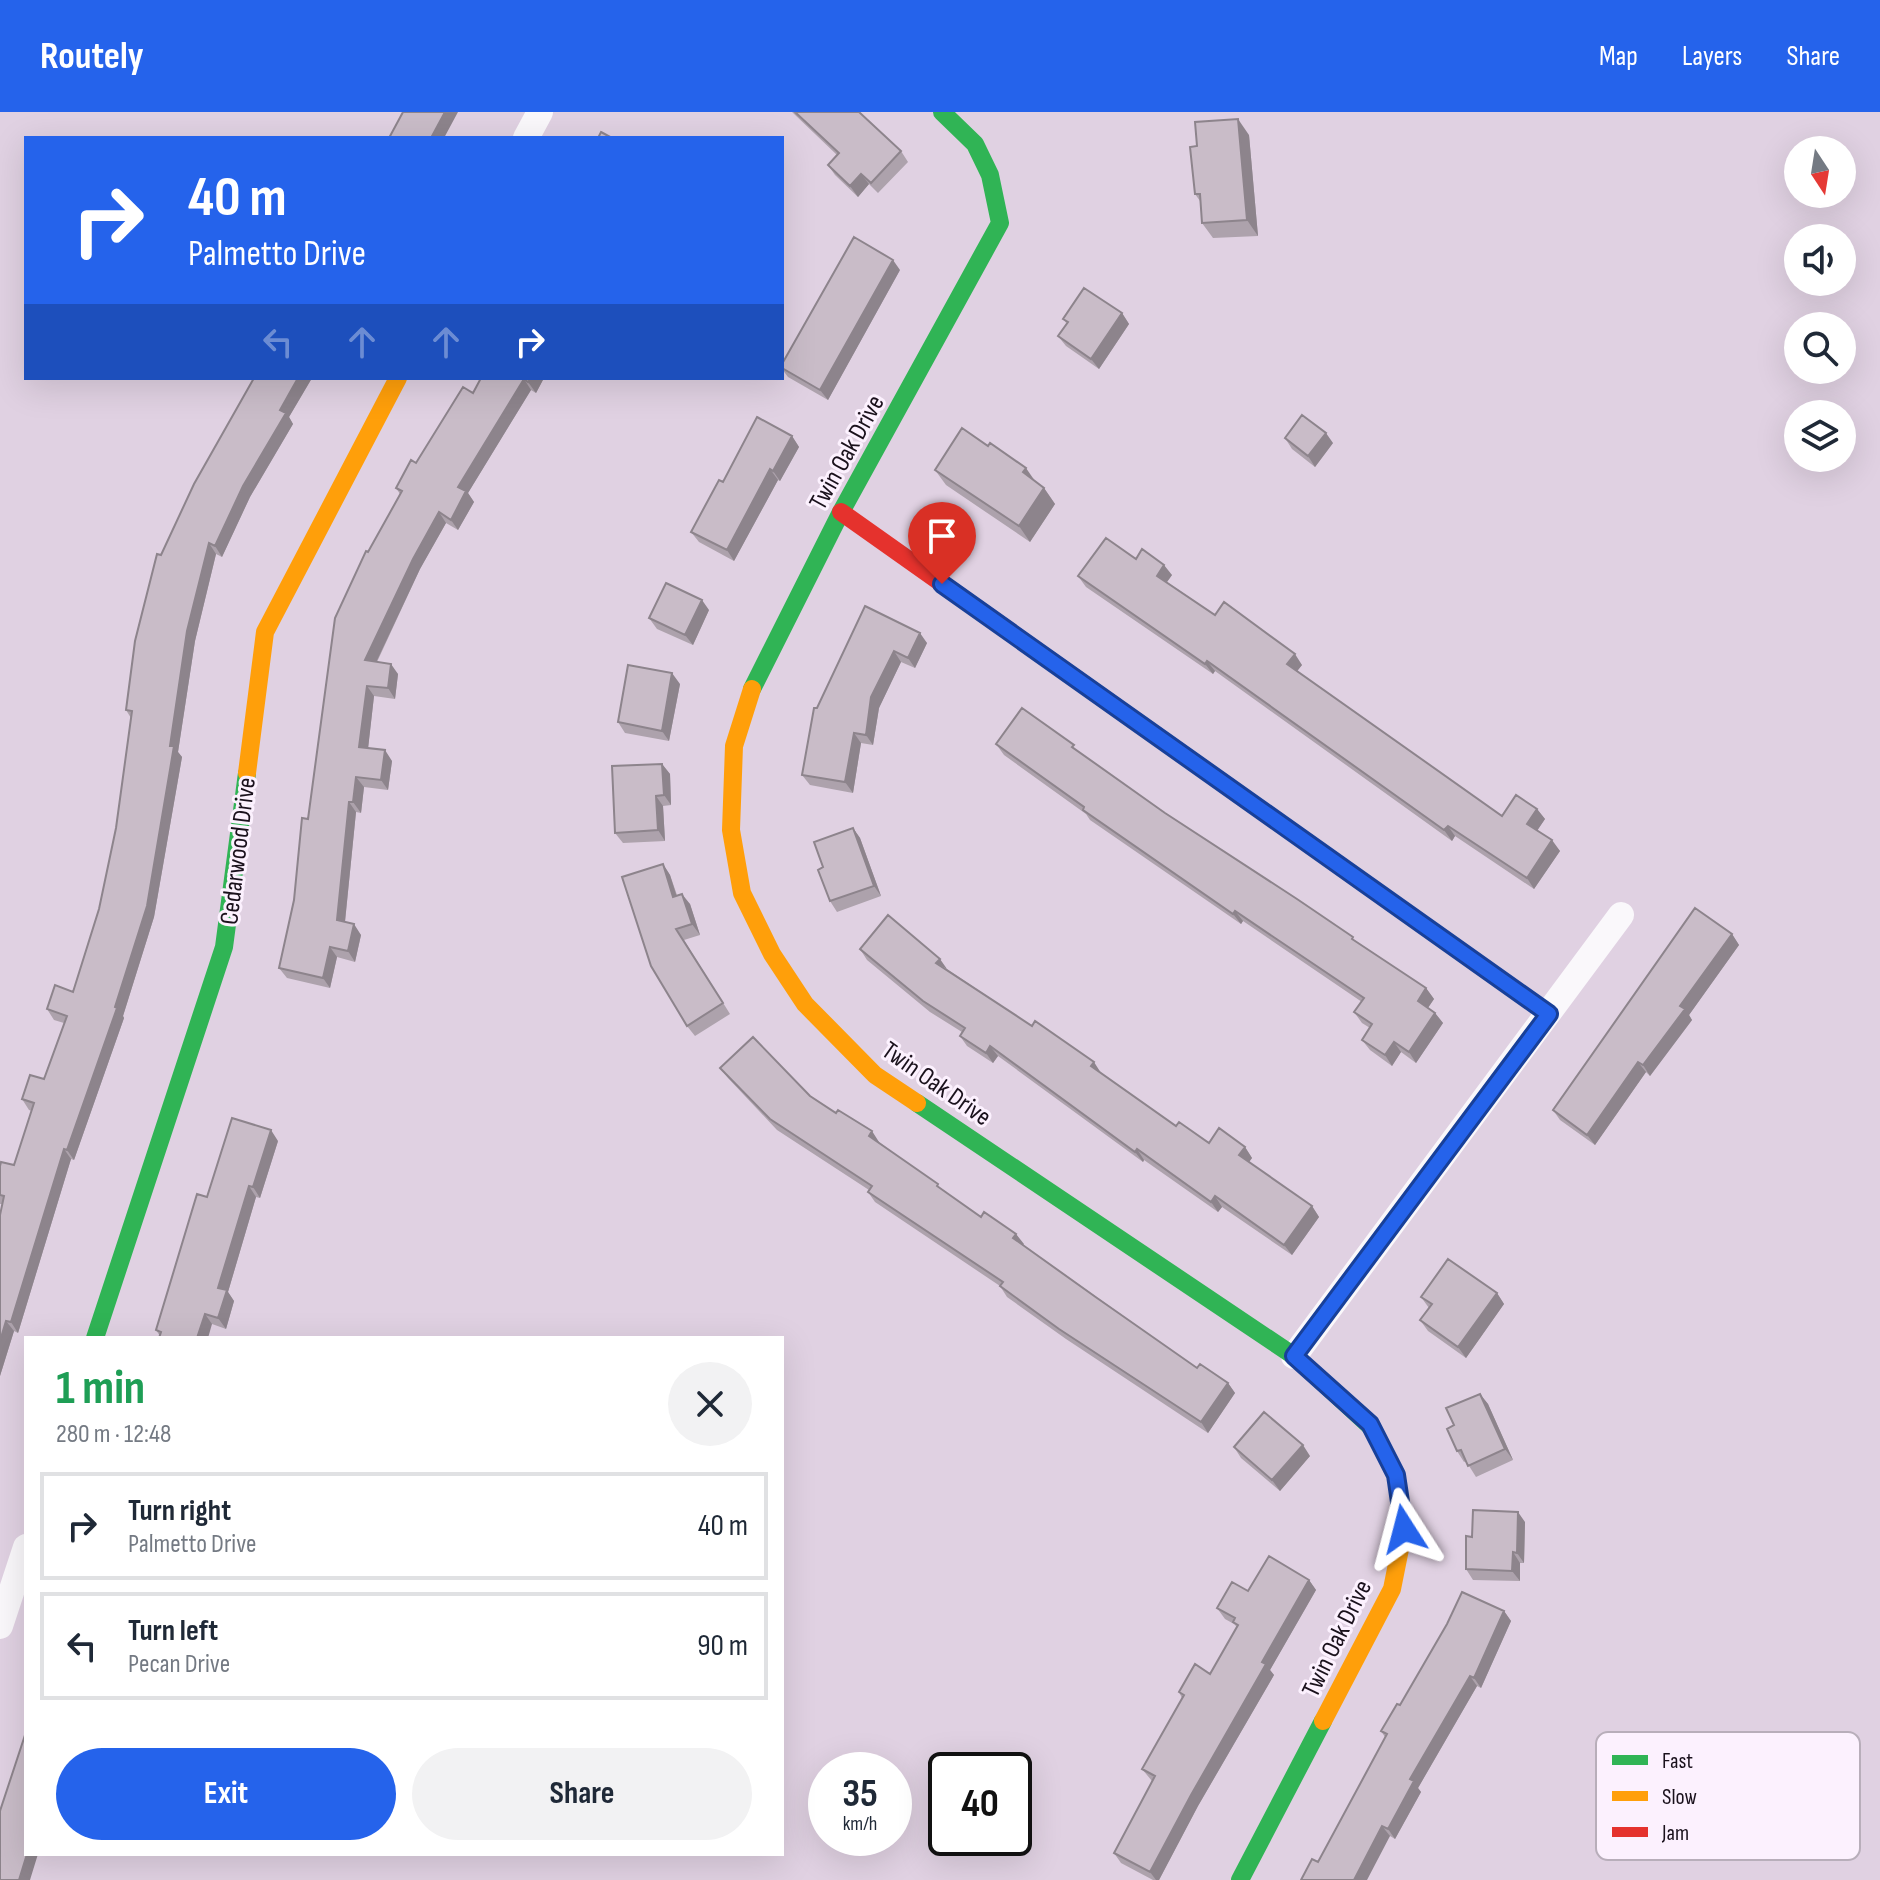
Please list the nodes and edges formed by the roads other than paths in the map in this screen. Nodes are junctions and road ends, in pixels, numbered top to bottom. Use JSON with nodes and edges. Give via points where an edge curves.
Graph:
{"nodes":[{"id":1,"x":540,"y":112,"type":"edge"},
{"id":2,"x":942,"y":112,"type":"edge"},
{"id":3,"x":527,"y":136,"type":"edge"},
{"id":4,"x":397,"y":380,"type":"edge"},
{"id":5,"x":841,"y":512,"type":"junction"},
{"id":6,"x":1621,"y":915,"type":"dead end"},
{"id":7,"x":1549,"y":1014,"type":"junction"},
{"id":8,"x":96,"y":1336,"type":"edge"},
{"id":9,"x":1294,"y":1356,"type":"junction"},
{"id":10,"x":24,"y":1553,"type":"edge"},
{"id":11,"x":0,"y":1626,"type":"edge"},
{"id":12,"x":1240,"y":1880,"type":"edge"}],
"edges":[{"from":1,"to":3,"type":"street"},
{"from":2,"to":5,"type":"street","name":"Twin Oak Drive","via":[[975,144],[990,175],[1000,223]]},
{"from":4,"to":8,"type":"street","name":"Cedarwood Drive","via":[[265,632],[224,947]]},
{"from":5,"to":7,"type":"street"},
{"from":5,"to":9,"type":"street","name":"Twin Oak Drive","via":[[754,683],[734,746],[731,830],[742,893],[772,954],[805,1004],[875,1075]]},
{"from":6,"to":7,"type":"street"},
{"from":7,"to":9,"type":"street"},
{"from":9,"to":12,"type":"street","name":"Twin Oak Drive","via":[[1370,1424],[1396,1475],[1404,1529],[1392,1589]]},
{"from":10,"to":11,"type":"street"}]}
